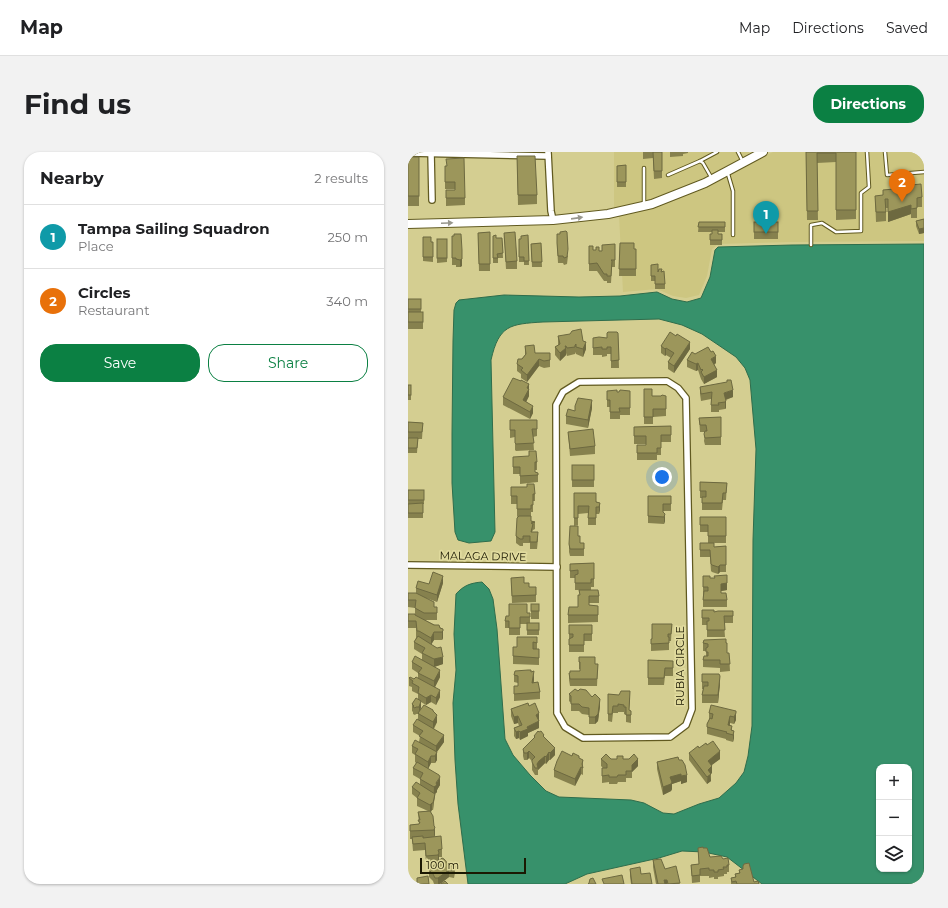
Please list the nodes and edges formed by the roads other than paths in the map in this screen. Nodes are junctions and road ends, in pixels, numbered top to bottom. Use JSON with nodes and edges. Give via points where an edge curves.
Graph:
{"nodes":[{"id":1,"x":717,"y":152,"type":"edge"},
{"id":2,"x":738,"y":152,"type":"edge"},
{"id":3,"x":763,"y":152,"type":"edge"},
{"id":4,"x":867,"y":152,"type":"edge"},
{"id":5,"x":885,"y":152,"type":"edge"},
{"id":6,"x":408,"y":153,"type":"edge"},
{"id":7,"x":431,"y":153,"type":"edge"},
{"id":8,"x":548,"y":154,"type":"edge"},
{"id":9,"x":700,"y":161,"type":"junction"},
{"id":10,"x":743,"y":162,"type":"junction"},
{"id":11,"x":644,"y":168,"type":"dead end"},
{"id":12,"x":727,"y":171,"type":"junction"},
{"id":13,"x":924,"y":172,"type":"edge"},
{"id":14,"x":668,"y":175,"type":"dead end"},
{"id":15,"x":712,"y":180,"type":"junction"},
{"id":16,"x":432,"y":200,"type":"dead end"},
{"id":17,"x":644,"y":205,"type":"junction"},
{"id":18,"x":553,"y":220,"type":"junction"},
{"id":19,"x":408,"y":224,"type":"edge"},
{"id":20,"x":733,"y":235,"type":"dead end"},
{"id":21,"x":811,"y":245,"type":"dead end"},
{"id":22,"x":408,"y":565,"type":"edge"},
{"id":23,"x":557,"y":567,"type":"junction"}],
"edges":[{"from":1,"to":9,"type":"lane"},
{"from":2,"to":10,"type":"lane"},
{"from":3,"to":10,"type":"main road"},
{"from":4,"to":21,"type":"lane","via":[[869,187],[861,193],[861,231],[836,232],[822,223],[811,225]]},
{"from":5,"to":13,"type":"lane","via":[[887,175]]},
{"from":6,"to":7,"type":"street"},
{"from":7,"to":8,"type":"street"},
{"from":7,"to":16,"type":"street"},
{"from":8,"to":18,"type":"street"},
{"from":9,"to":14,"type":"lane"},
{"from":9,"to":15,"type":"lane"},
{"from":10,"to":12,"type":"main road"},
{"from":11,"to":17,"type":"lane"},
{"from":12,"to":15,"type":"main road"},
{"from":12,"to":20,"type":"lane","via":[[733,191]]},
{"from":15,"to":17,"type":"main road"},
{"from":18,"to":17,"type":"main road","one_way":true,"via":[[608,214]]},
{"from":19,"to":18,"type":"main road","one_way":true},
{"from":22,"to":23,"type":"street","name":"MALAGA DRIVE"},
{"from":23,"to":23,"type":"street","name":"RUBIA CIRCLE","via":[[557,712],[565,727],[583,738],[670,737],[686,725],[692,709],[686,398],[678,388],[667,381],[579,382],[563,392],[556,404]]}]}
